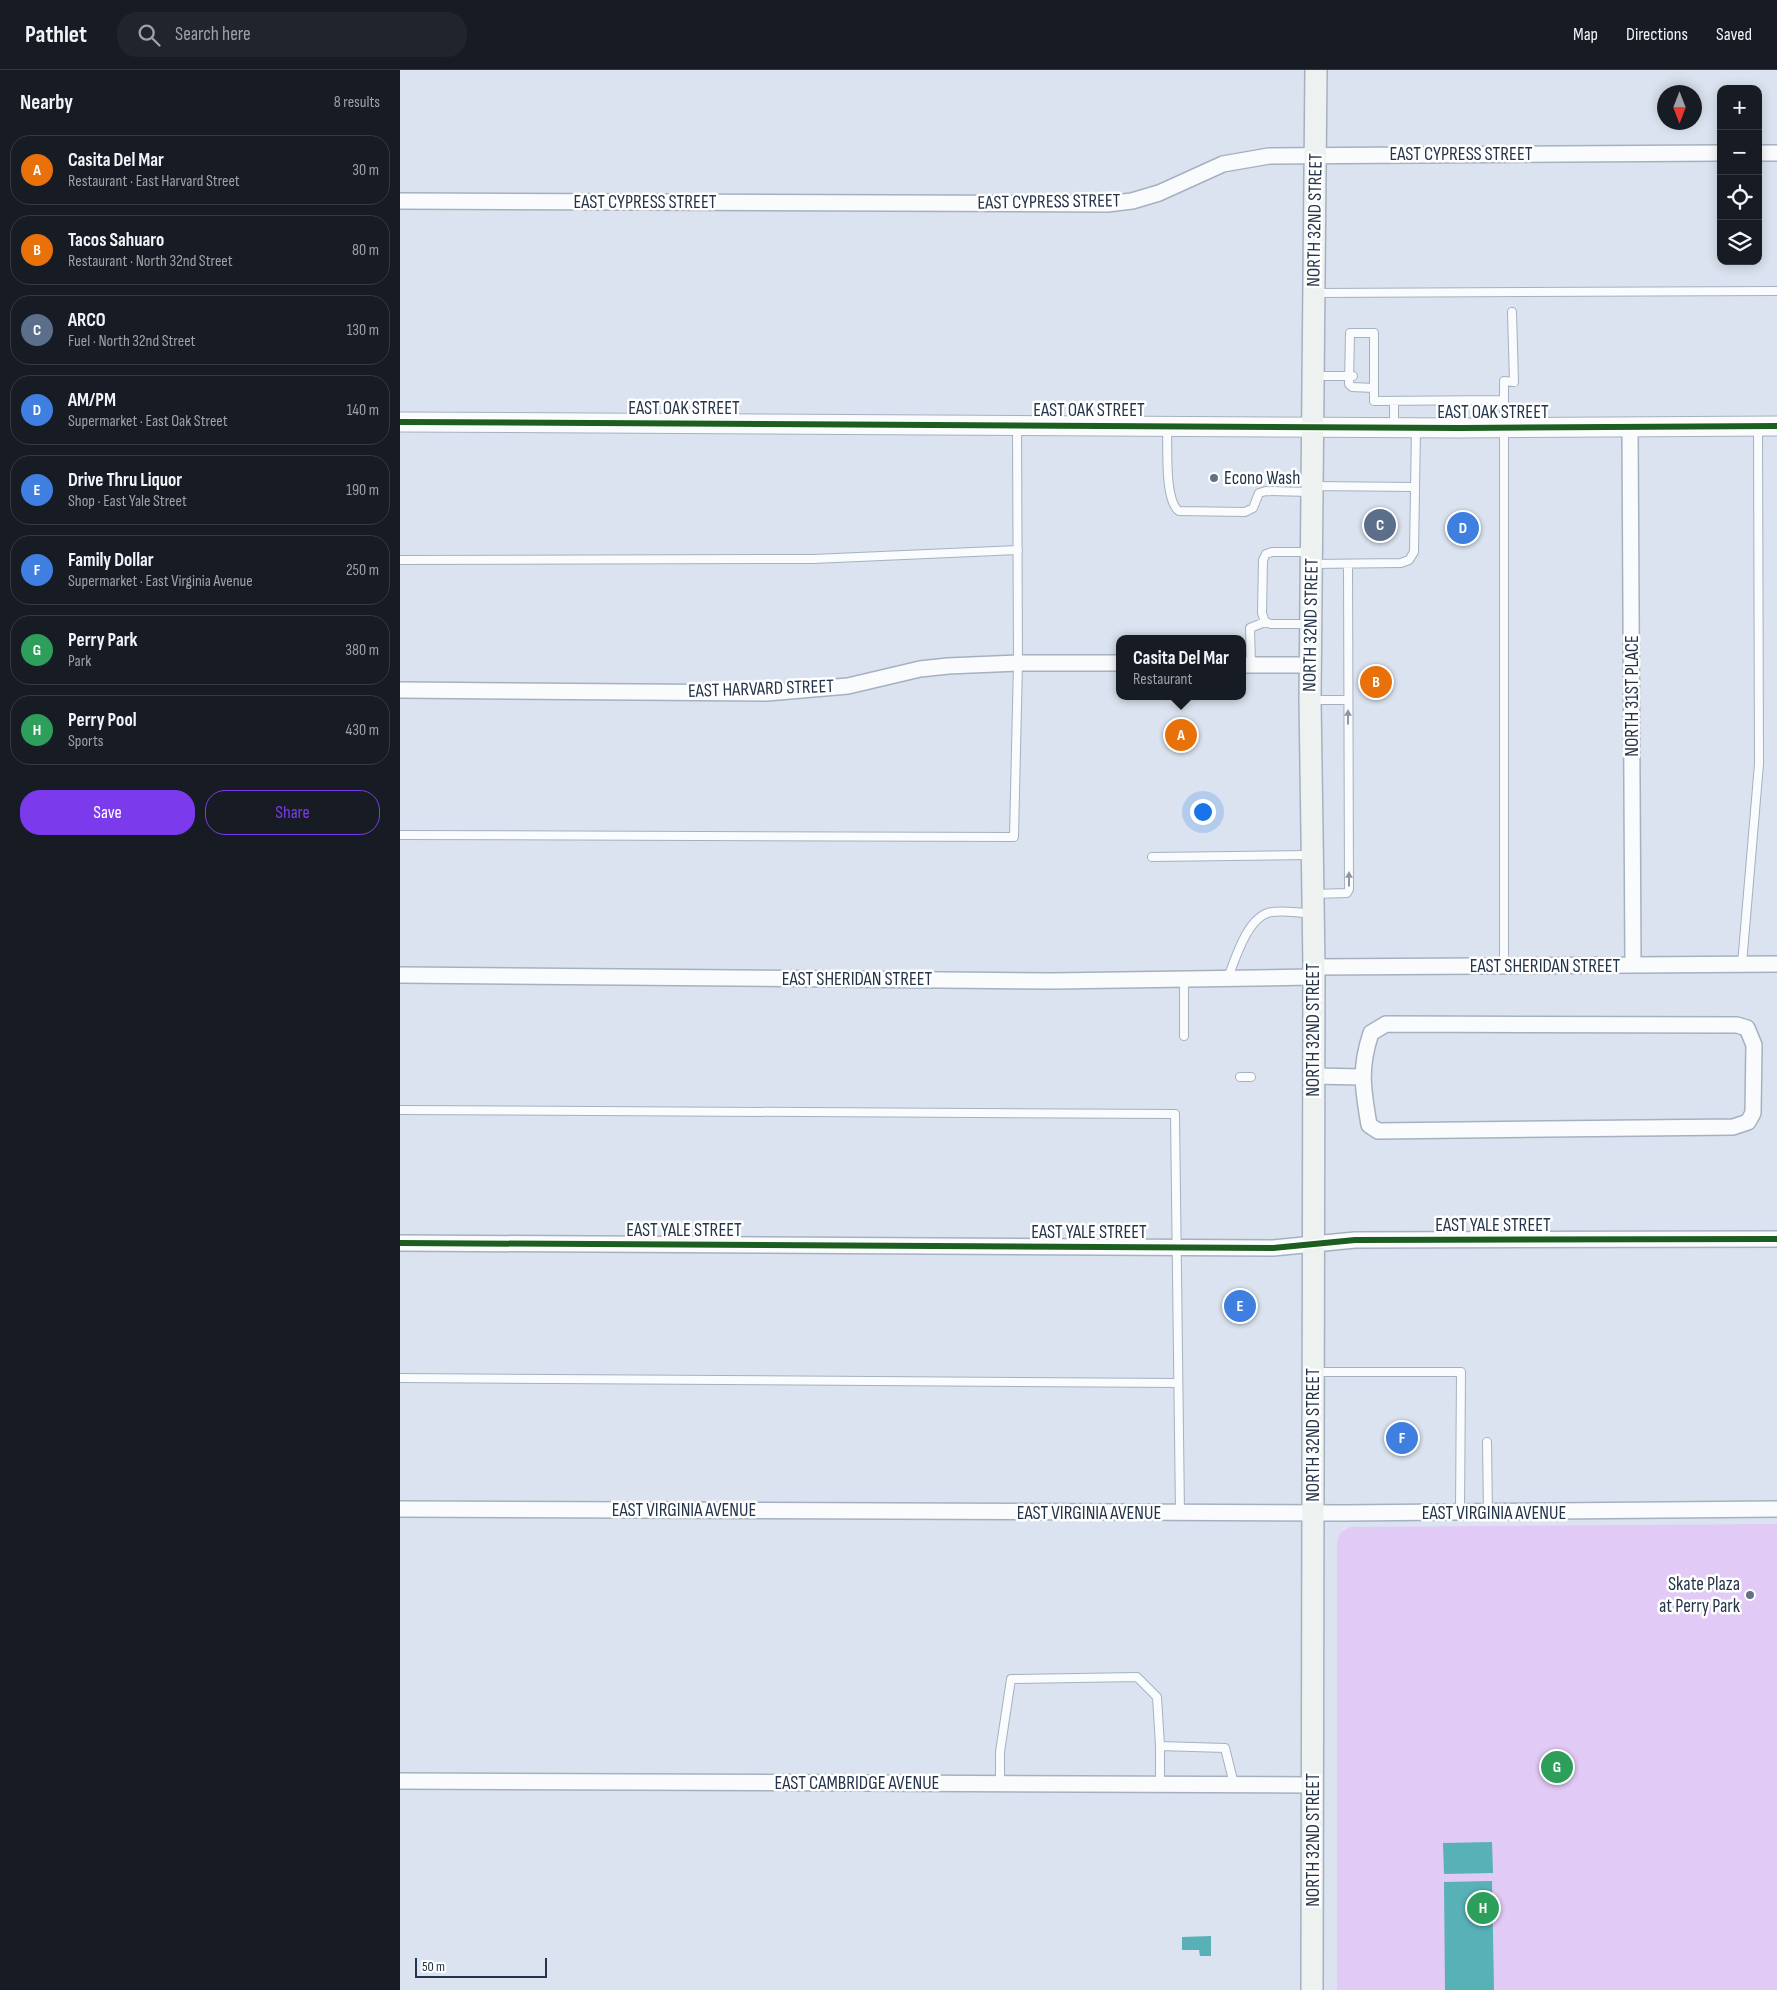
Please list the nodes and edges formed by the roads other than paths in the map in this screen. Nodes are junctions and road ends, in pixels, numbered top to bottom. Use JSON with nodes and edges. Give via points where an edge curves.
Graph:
{"nodes":[{"id":1,"x":1316,"y":70,"type":"edge"},
{"id":2,"x":1717,"y":153,"type":"edge"},
{"id":3,"x":1762,"y":153,"type":"edge"},
{"id":4,"x":1777,"y":153,"type":"edge"},
{"id":5,"x":1316,"y":155,"type":"junction"},
{"id":6,"x":400,"y":201,"type":"edge"},
{"id":7,"x":1777,"y":291,"type":"edge"},
{"id":8,"x":1314,"y":293,"type":"junction"},
{"id":9,"x":1512,"y":312,"type":"dead end"},
{"id":10,"x":1314,"y":376,"type":"junction"},
{"id":11,"x":1351,"y":376,"type":"junction"},
{"id":12,"x":1374,"y":388,"type":"junction"},
{"id":13,"x":1394,"y":400,"type":"junction"},
{"id":14,"x":1449,"y":400,"type":"junction"},
{"id":15,"x":1504,"y":400,"type":"junction"},
{"id":16,"x":400,"y":422,"type":"edge"},
{"id":17,"x":1017,"y":424,"type":"junction"},
{"id":18,"x":1167,"y":425,"type":"junction"},
{"id":19,"x":1313,"y":426,"type":"junction"},
{"id":20,"x":1758,"y":426,"type":"junction"},
{"id":21,"x":1777,"y":426,"type":"edge"},
{"id":22,"x":1394,"y":427,"type":"junction"},
{"id":23,"x":1416,"y":427,"type":"junction"},
{"id":24,"x":1449,"y":427,"type":"junction"},
{"id":25,"x":1503,"y":427,"type":"junction"},
{"id":26,"x":1630,"y":427,"type":"junction"},
{"id":27,"x":1415,"y":487,"type":"junction"},
{"id":28,"x":1313,"y":489,"type":"junction"},
{"id":29,"x":1018,"y":550,"type":"junction"},
{"id":30,"x":1312,"y":558,"type":"junction"},
{"id":31,"x":400,"y":560,"type":"edge"},
{"id":32,"x":1348,"y":565,"type":"junction"},
{"id":33,"x":1266,"y":622,"type":"junction"},
{"id":34,"x":1312,"y":624,"type":"junction"},
{"id":35,"x":1018,"y":663,"type":"junction"},
{"id":36,"x":1116,"y":663,"type":"edge"},
{"id":37,"x":1246,"y":665,"type":"edge"},
{"id":38,"x":1312,"y":665,"type":"junction"},
{"id":39,"x":400,"y":690,"type":"edge"},
{"id":40,"x":1310,"y":700,"type":"junction"},
{"id":41,"x":1348,"y":700,"type":"junction"},
{"id":42,"x":400,"y":835,"type":"edge"},
{"id":43,"x":1312,"y":855,"type":"junction"},
{"id":44,"x":1152,"y":857,"type":"dead end"},
{"id":45,"x":1313,"y":904,"type":"junction"},
{"id":46,"x":1742,"y":964,"type":"junction"},
{"id":47,"x":1777,"y":964,"type":"edge"},
{"id":48,"x":1633,"y":965,"type":"junction"},
{"id":49,"x":1504,"y":966,"type":"junction"},
{"id":50,"x":1314,"y":972,"type":"junction"},
{"id":51,"x":400,"y":975,"type":"edge"},
{"id":52,"x":1228,"y":978,"type":"junction"},
{"id":53,"x":1184,"y":979,"type":"junction"},
{"id":54,"x":1184,"y":1036,"type":"dead end"},
{"id":55,"x":1313,"y":1076,"type":"junction"},
{"id":56,"x":1240,"y":1077,"type":"dead end"},
{"id":57,"x":1362,"y":1077,"type":"junction"},
{"id":58,"x":1251,"y":1078,"type":"dead end"},
{"id":59,"x":400,"y":1110,"type":"edge"},
{"id":60,"x":1777,"y":1239,"type":"edge"},
{"id":61,"x":400,"y":1243,"type":"edge"},
{"id":62,"x":1313,"y":1244,"type":"junction"},
{"id":63,"x":1175,"y":1247,"type":"junction"},
{"id":64,"x":1313,"y":1372,"type":"junction"},
{"id":65,"x":400,"y":1378,"type":"edge"},
{"id":66,"x":1178,"y":1383,"type":"junction"},
{"id":67,"x":1487,"y":1442,"type":"dead end"},
{"id":68,"x":400,"y":1509,"type":"edge"},
{"id":69,"x":1777,"y":1509,"type":"edge"},
{"id":70,"x":1180,"y":1513,"type":"junction"},
{"id":71,"x":1313,"y":1513,"type":"junction"},
{"id":72,"x":1460,"y":1513,"type":"junction"},
{"id":73,"x":1488,"y":1513,"type":"junction"},
{"id":74,"x":1160,"y":1746,"type":"junction"},
{"id":75,"x":400,"y":1782,"type":"edge"},
{"id":76,"x":1000,"y":1784,"type":"junction"},
{"id":77,"x":1160,"y":1784,"type":"junction"},
{"id":78,"x":1234,"y":1784,"type":"junction"},
{"id":79,"x":1314,"y":1785,"type":"junction"},
{"id":80,"x":1312,"y":1990,"type":"edge"}],
"edges":[{"from":1,"to":5,"type":"main road","name":"NORTH 32ND STREET"},
{"from":2,"to":5,"type":"street","name":"EAST CYPRESS STREET"},
{"from":3,"to":4,"type":"street"},
{"from":5,"to":6,"type":"street","name":"EAST CYPRESS STREET","via":[[1251,158],[1224,164],[1159,193],[1107,204]]},
{"from":5,"to":8,"type":"main road","name":"NORTH 32ND STREET"},
{"from":7,"to":8,"type":"lane"},
{"from":8,"to":10,"type":"main road","name":"NORTH 32ND STREET"},
{"from":9,"to":15,"type":"lane","via":[[1514,382],[1504,381]]},
{"from":10,"to":11,"type":"lane"},
{"from":10,"to":19,"type":"main road","name":"NORTH 32ND STREET"},
{"from":11,"to":12,"type":"lane","via":[[1349,384],[1352,387]]},
{"from":11,"to":12,"type":"lane","via":[[1350,333],[1374,333]]},
{"from":12,"to":13,"type":"lane","via":[[1374,400]]},
{"from":13,"to":14,"type":"lane"},
{"from":13,"to":22,"type":"lane"},
{"from":14,"to":15,"type":"lane"},
{"from":14,"to":24,"type":"lane"},
{"from":15,"to":25,"type":"lane"},
{"from":16,"to":17,"type":"street","name":"EAST OAK STREET"},
{"from":17,"to":18,"type":"street","name":"EAST OAK STREET"},
{"from":17,"to":29,"type":"lane"},
{"from":18,"to":19,"type":"street","name":"EAST OAK STREET"},
{"from":18,"to":28,"type":"lane","via":[[1169,486],[1172,502],[1179,511],[1245,512],[1253,508],[1259,493]]},
{"from":19,"to":22,"type":"street","name":"EAST OAK STREET"},
{"from":19,"to":28,"type":"main road","name":"NORTH 32ND STREET"},
{"from":20,"to":21,"type":"street","name":"EAST OAK STREET"},
{"from":20,"to":26,"type":"street","name":"EAST OAK STREET"},
{"from":20,"to":46,"type":"lane","via":[[1759,764]]},
{"from":22,"to":23,"type":"street","name":"EAST OAK STREET"},
{"from":23,"to":24,"type":"street","name":"EAST OAK STREET"},
{"from":23,"to":27,"type":"lane"},
{"from":24,"to":25,"type":"street","name":"EAST OAK STREET"},
{"from":25,"to":26,"type":"street","name":"EAST OAK STREET"},
{"from":25,"to":49,"type":"lane","via":[[1506,567]]},
{"from":26,"to":48,"type":"street","name":"NORTH 31ST PLACE"},
{"from":27,"to":28,"type":"lane"},
{"from":27,"to":32,"type":"lane","via":[[1414,552],[1409,560]]},
{"from":28,"to":30,"type":"main road","name":"NORTH 32ND STREET"},
{"from":29,"to":31,"type":"lane","via":[[813,559]]},
{"from":29,"to":35,"type":"lane"},
{"from":30,"to":32,"type":"lane"},
{"from":30,"to":33,"type":"lane","via":[[1272,552],[1266,554],[1262,560],[1262,613]]},
{"from":30,"to":34,"type":"main road","name":"NORTH 32ND STREET"},
{"from":32,"to":41,"type":"lane"},
{"from":33,"to":34,"type":"lane"},
{"from":33,"to":37,"type":"lane","via":[[1250,628]]},
{"from":34,"to":38,"type":"main road","name":"NORTH 32ND STREET"},
{"from":35,"to":36,"type":"street","name":"EAST HARVARD STREET"},
{"from":35,"to":39,"type":"street","name":"EAST HARVARD STREET","via":[[929,668],[848,686],[801,692]]},
{"from":35,"to":42,"type":"lane","via":[[1014,837]]},
{"from":37,"to":38,"type":"street"},
{"from":38,"to":40,"type":"main road","name":"NORTH 32ND STREET"},
{"from":40,"to":41,"type":"lane"},
{"from":40,"to":43,"type":"main road","name":"NORTH 32ND STREET"},
{"from":45,"to":41,"type":"lane","one_way":true,"via":[[1347,893],[1349,889]]},
{"from":43,"to":44,"type":"lane"},
{"from":43,"to":45,"type":"main road","name":"NORTH 32ND STREET"},
{"from":45,"to":50,"type":"main road","name":"NORTH 32ND STREET"},
{"from":45,"to":52,"type":"lane","via":[[1264,914],[1249,929]]},
{"from":46,"to":47,"type":"street","name":"EAST SHERIDAN STREET"},
{"from":46,"to":48,"type":"street","name":"EAST SHERIDAN STREET"},
{"from":48,"to":49,"type":"street","name":"EAST SHERIDAN STREET"},
{"from":49,"to":50,"type":"street","name":"EAST SHERIDAN STREET"},
{"from":50,"to":52,"type":"street","name":"EAST SHERIDAN STREET"},
{"from":50,"to":55,"type":"main road","name":"NORTH 32ND STREET"},
{"from":51,"to":53,"type":"street","name":"EAST SHERIDAN STREET"},
{"from":52,"to":53,"type":"street","name":"EAST SHERIDAN STREET"},
{"from":53,"to":54,"type":"lane"},
{"from":55,"to":57,"type":"street"},
{"from":55,"to":62,"type":"main road","name":"NORTH 32ND STREET"},
{"from":56,"to":58,"type":"lane"},
{"from":57,"to":57,"type":"street","via":[[1369,1125],[1378,1131],[1738,1127],[1748,1122],[1753,1113],[1754,1045],[1747,1028],[1724,1024],[1386,1024],[1371,1033],[1363,1055]]},
{"from":59,"to":63,"type":"lane","via":[[1175,1114]]},
{"from":60,"to":62,"type":"street","name":"EAST YALE STREET","via":[[1355,1240]]},
{"from":61,"to":63,"type":"street","name":"EAST YALE STREET"},
{"from":62,"to":63,"type":"street","name":"EAST YALE STREET","via":[[1273,1248]]},
{"from":62,"to":64,"type":"main road","name":"NORTH 32ND STREET"},
{"from":63,"to":66,"type":"lane"},
{"from":64,"to":71,"type":"main road","name":"NORTH 32ND STREET"},
{"from":64,"to":72,"type":"lane","via":[[1461,1372]]},
{"from":65,"to":66,"type":"lane"},
{"from":66,"to":70,"type":"lane"},
{"from":67,"to":73,"type":"lane"},
{"from":68,"to":70,"type":"street","name":"EAST VIRGINIA AVENUE"},
{"from":69,"to":73,"type":"street","name":"EAST VIRGINIA AVENUE"},
{"from":70,"to":71,"type":"street","name":"EAST VIRGINIA AVENUE"},
{"from":71,"to":72,"type":"street","name":"EAST VIRGINIA AVENUE"},
{"from":71,"to":79,"type":"main road","name":"NORTH 32ND STREET"},
{"from":72,"to":73,"type":"street","name":"EAST VIRGINIA AVENUE"},
{"from":74,"to":76,"type":"lane","via":[[1157,1697],[1137,1677],[1011,1679],[1000,1752]]},
{"from":74,"to":77,"type":"lane"},
{"from":74,"to":78,"type":"lane","via":[[1225,1748]]},
{"from":75,"to":76,"type":"street","name":"EAST CAMBRIDGE AVENUE"},
{"from":76,"to":77,"type":"street","name":"EAST CAMBRIDGE AVENUE"},
{"from":77,"to":78,"type":"street","name":"EAST CAMBRIDGE AVENUE"},
{"from":78,"to":79,"type":"street","name":"EAST CAMBRIDGE AVENUE"},
{"from":79,"to":80,"type":"main road","name":"NORTH 32ND STREET"}]}
